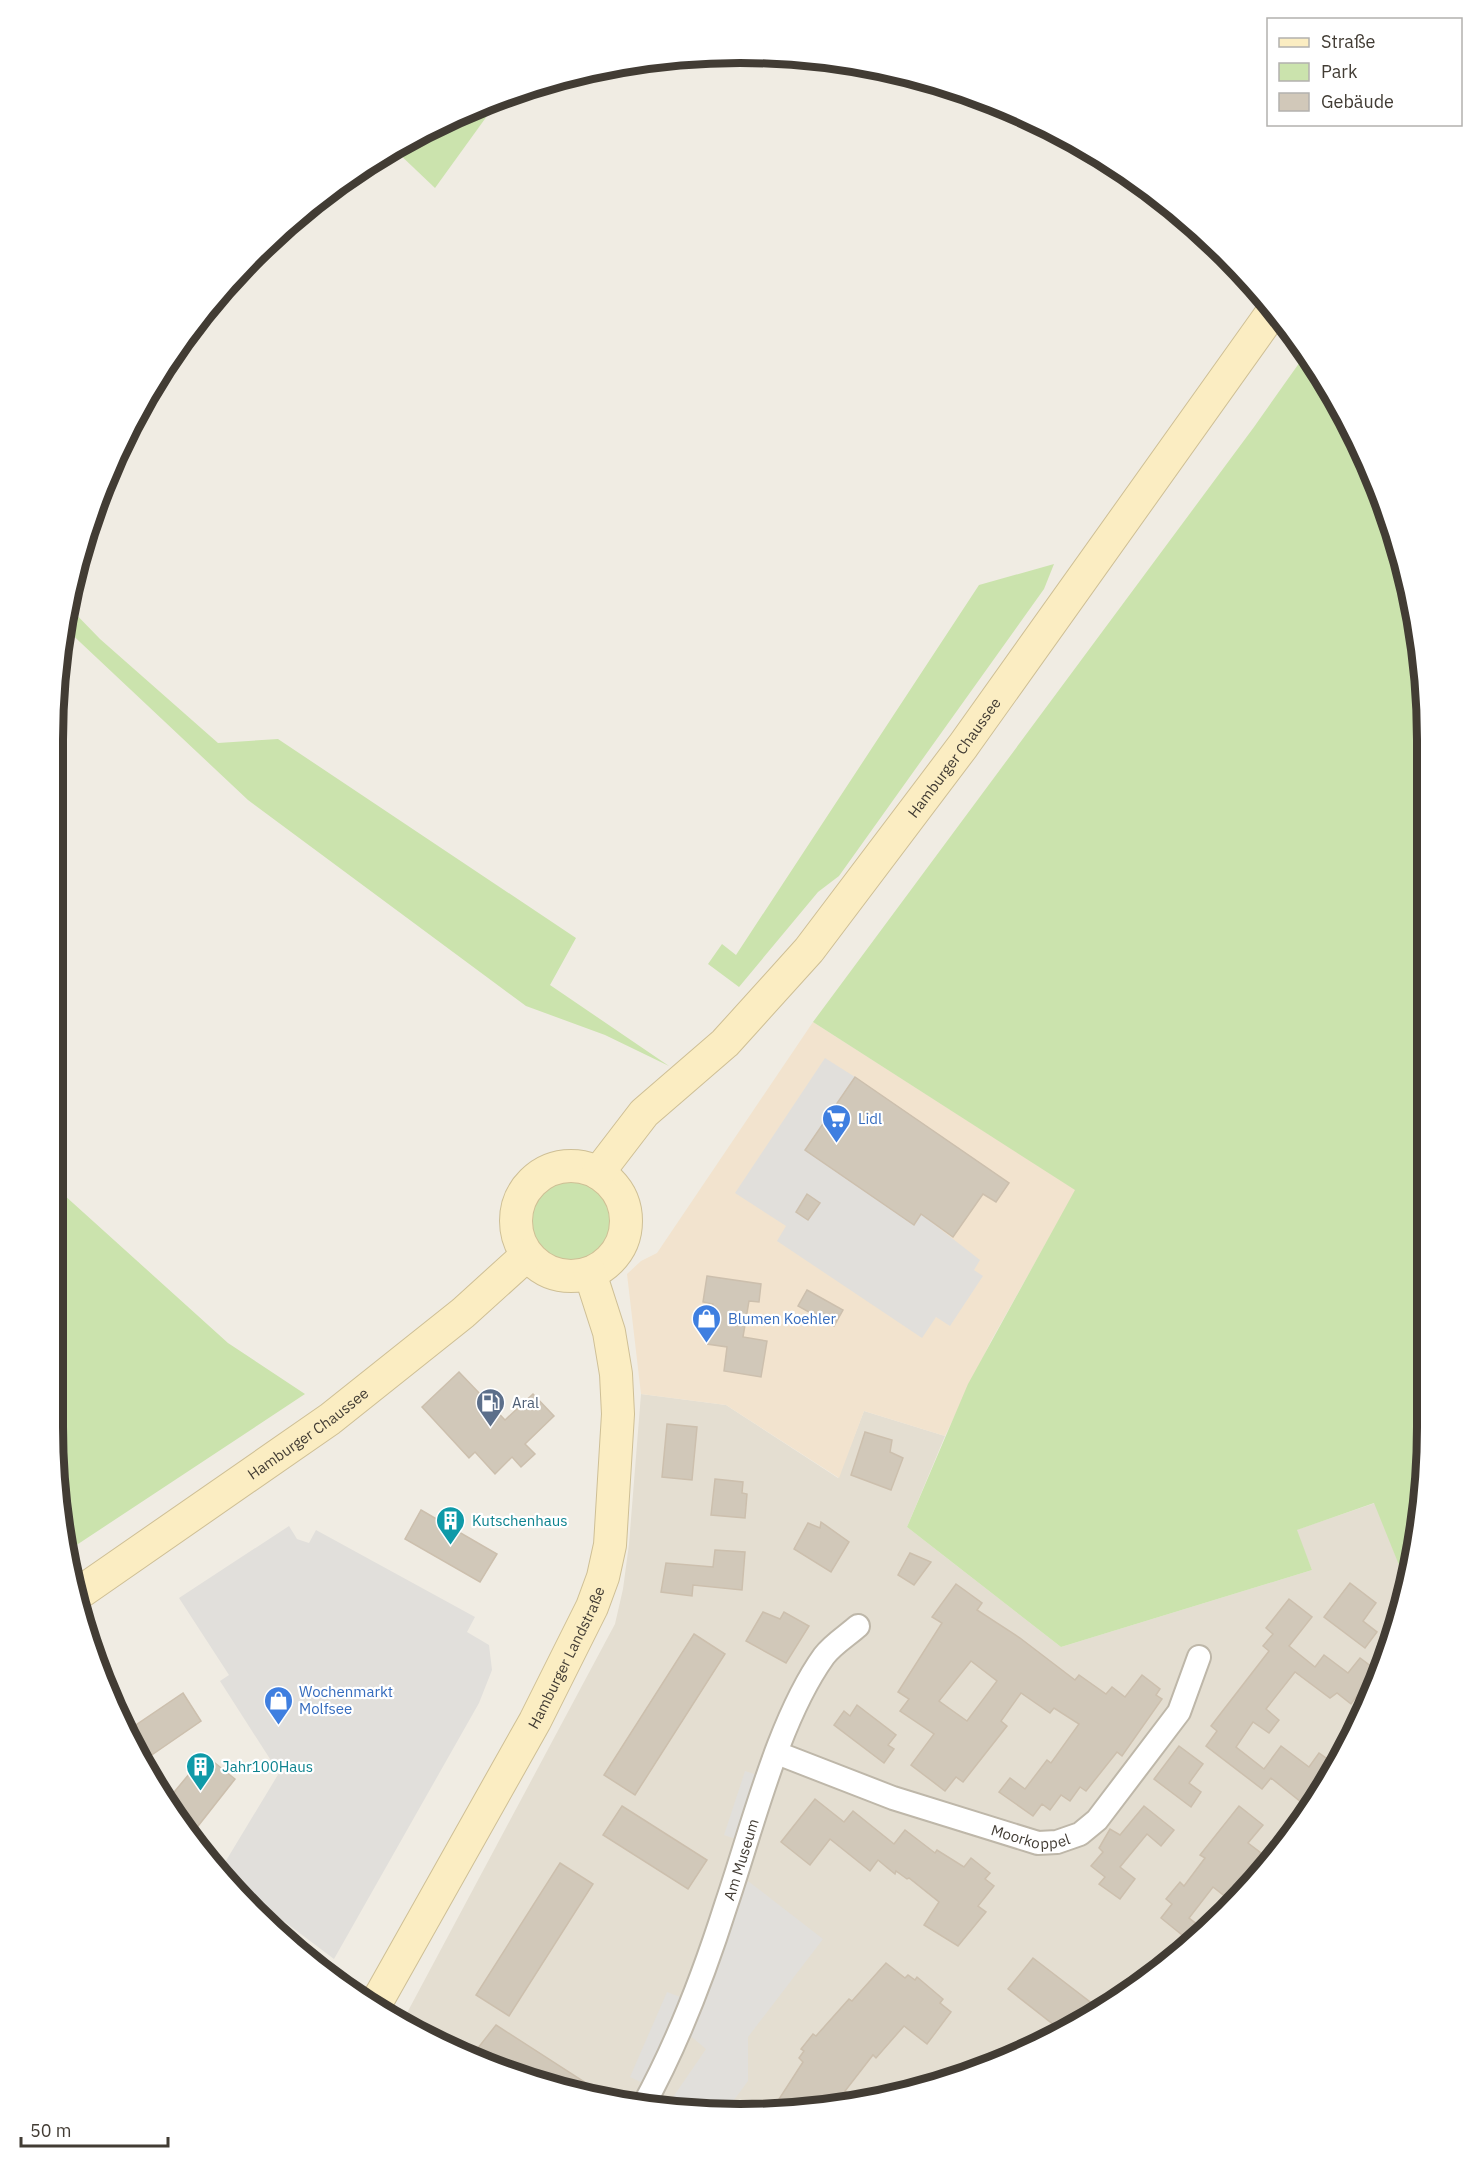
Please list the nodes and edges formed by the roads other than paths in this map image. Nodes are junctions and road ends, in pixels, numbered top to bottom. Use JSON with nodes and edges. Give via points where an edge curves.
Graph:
{"nodes":[{"id":1,"x":1268,"y":318,"type":"edge"},
{"id":2,"x":598,"y":1173,"type":"junction"},
{"id":3,"x":527,"y":1255,"type":"junction"},
{"id":4,"x":590,"y":1273,"type":"junction"},
{"id":5,"x":83,"y":1590,"type":"edge"},
{"id":6,"x":858,"y":1626,"type":"dead end"},
{"id":7,"x":1199,"y":1657,"type":"dead end"},
{"id":8,"x":777,"y":1754,"type":"junction"},
{"id":9,"x":378,"y":1999,"type":"edge"},
{"id":10,"x":646,"y":2097,"type":"edge"}],
"edges":[{"from":1,"to":2,"type":"main road","name":"Hamburger Chaussee","via":[[963,746],[809,950],[725,1043],[644,1113]]},
{"from":2,"to":3,"type":"main road","via":[[580,1167],[561,1167],[544,1173],[529,1185],[519,1201],[515,1220]]},
{"from":2,"to":4,"type":"main road","via":[[619,1195],[626,1225],[615,1254]]},
{"from":3,"to":4,"type":"main road","via":[[556,1274]]},
{"from":3,"to":5,"type":"main road","name":"Hamburger Chaussee","via":[[463,1313],[330,1419]]},
{"from":4,"to":9,"type":"main road","name":"Hamburger Landstraße","via":[[609,1332],[618,1414],[610,1534],[603,1577],[535,1721]]},
{"from":6,"to":8,"type":"street","name":"Am Museum","via":[[825,1654],[803,1692]]},
{"from":7,"to":8,"type":"street","name":"Moorkoppel","via":[[1179,1712],[1104,1811],[1080,1834],[1057,1842],[1038,1843],[893,1798]]},
{"from":8,"to":10,"type":"street","name":"Am Museum","via":[[686,2014]]}]}
